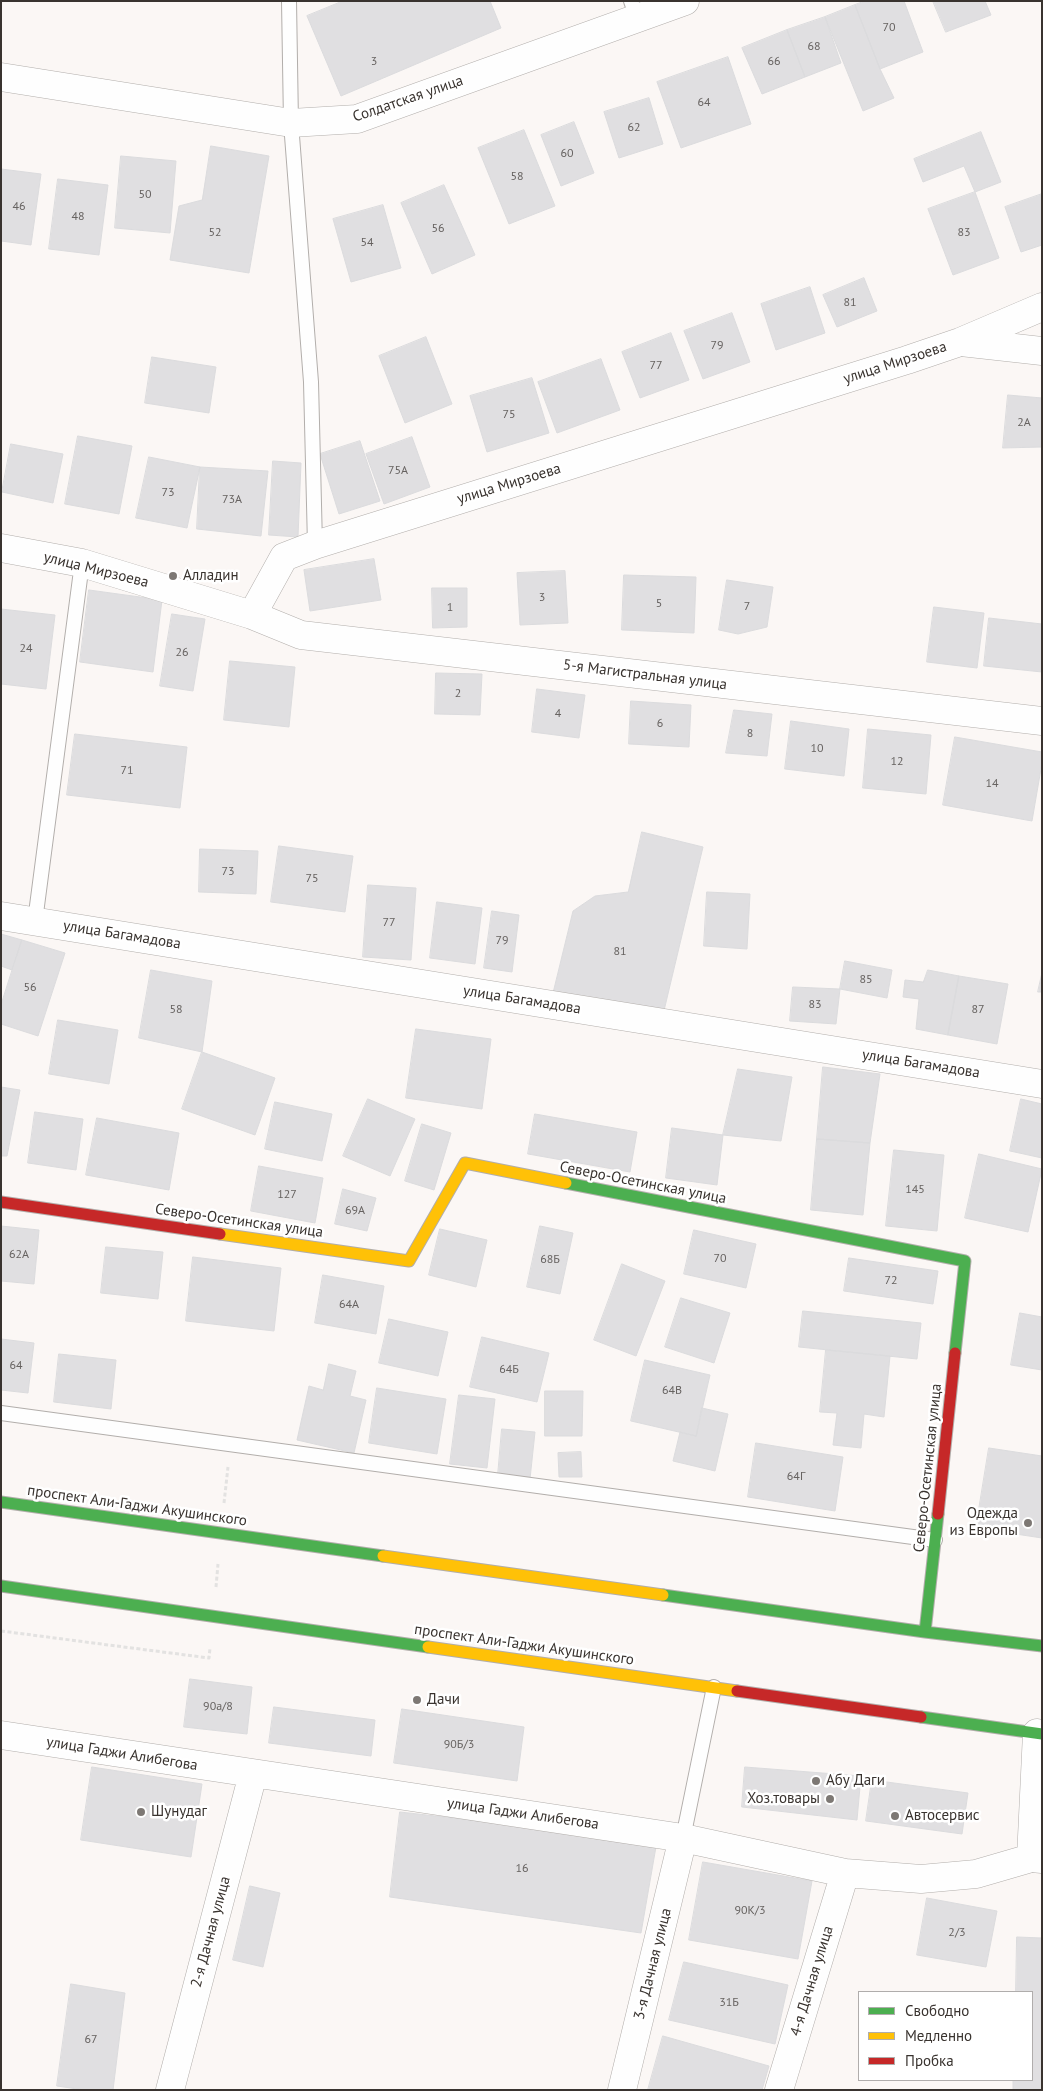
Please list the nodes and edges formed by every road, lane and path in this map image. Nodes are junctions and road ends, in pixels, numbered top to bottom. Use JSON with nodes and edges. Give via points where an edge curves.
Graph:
{"nodes":[{"id":1,"x":289,"y":1,"type":"edge"},
{"id":2,"x":685,"y":1,"type":"edge"},
{"id":3,"x":634,"y":10,"type":"edge"},
{"id":4,"x":1,"y":77,"type":"edge"},
{"id":5,"x":291,"y":123,"type":"junction"},
{"id":6,"x":1042,"y":307,"type":"edge"},
{"id":7,"x":960,"y":342,"type":"junction"},
{"id":8,"x":1042,"y":351,"type":"edge"},
{"id":9,"x":314,"y":545,"type":"junction"},
{"id":10,"x":1,"y":548,"type":"edge"},
{"id":11,"x":82,"y":563,"type":"junction"},
{"id":12,"x":252,"y":615,"type":"junction"},
{"id":13,"x":1042,"y":721,"type":"edge"},
{"id":14,"x":1,"y":916,"type":"edge"},
{"id":15,"x":35,"y":921,"type":"junction"},
{"id":16,"x":1042,"y":1084,"type":"edge"},
{"id":17,"x":1,"y":1202,"type":"edge"},
{"id":18,"x":1,"y":1413,"type":"edge"},
{"id":19,"x":1,"y":1502,"type":"edge"},
{"id":20,"x":935,"y":1540,"type":"junction"},
{"id":21,"x":1,"y":1586,"type":"edge"},
{"id":22,"x":1,"y":1631,"type":"edge"},
{"id":23,"x":925,"y":1632,"type":"junction"},
{"id":24,"x":1042,"y":1646,"type":"edge"},
{"id":25,"x":209,"y":1658,"type":"dead end"},
{"id":26,"x":714,"y":1687,"type":"junction"},
{"id":27,"x":1039,"y":1734,"type":"edge"},
{"id":28,"x":1,"y":1735,"type":"edge"},
{"id":29,"x":253,"y":1774,"type":"junction"},
{"id":30,"x":684,"y":1838,"type":"junction"},
{"id":31,"x":1036,"y":1859,"type":"edge"},
{"id":32,"x":845,"y":1873,"type":"junction"},
{"id":33,"x":170,"y":2090,"type":"edge"},
{"id":34,"x":622,"y":2090,"type":"edge"},
{"id":35,"x":779,"y":2090,"type":"edge"}],
"edges":[{"from":1,"to":5,"type":"lane"},
{"from":2,"to":3,"type":"street","name":"Солдатская улица"},
{"from":3,"to":5,"type":"street","name":"Солдатская улица","via":[[357,119]]},
{"from":4,"to":5,"type":"street","name":"Солдатская улица"},
{"from":5,"to":9,"type":"lane","via":[[311,382]]},
{"from":6,"to":7,"type":"street","name":"улица Мирзоева"},
{"from":7,"to":8,"type":"street"},
{"from":7,"to":9,"type":"street","name":"улица Мирзоева"},
{"from":9,"to":12,"type":"street","name":"улица Мирзоева","via":[[284,557]]},
{"from":10,"to":11,"type":"street","name":"улица Мирзоева"},
{"from":11,"to":12,"type":"street","name":"улица Мирзоева"},
{"from":11,"to":15,"type":"lane"},
{"from":12,"to":13,"type":"street","name":"5-я Магистральная улица","via":[[301,635]]},
{"from":14,"to":15,"type":"street","name":"улица Багамадова"},
{"from":15,"to":16,"type":"street","name":"улица Багамадова"},
{"from":17,"to":20,"type":"main road","name":"Северо-Осетинская улица","via":[[409,1261],[465,1163],[965,1261]]},
{"from":18,"to":20,"type":"lane"},
{"from":19,"to":23,"type":"main road","name":"проспект Али-Гаджи Акушинского"},
{"from":20,"to":23,"type":"main road","name":"Северо-Осетинская улица"},
{"from":21,"to":26,"type":"main road","name":"проспект Али-Гаджи Акушинского"},
{"from":22,"to":25,"type":"path"},
{"from":23,"to":24,"type":"main road","name":"проспект Али-Гаджи Акушинского"},
{"from":26,"to":27,"type":"main road","name":"проспект Али-Гаджи Акушинского"},
{"from":26,"to":30,"type":"lane"},
{"from":27,"to":31,"type":"street"},
{"from":28,"to":29,"type":"street","name":"улица Гаджи Алибегова"},
{"from":29,"to":30,"type":"street","name":"улица Гаджи Алибегова"},
{"from":29,"to":33,"type":"street","name":"2-я Дачная улица"},
{"from":30,"to":32,"type":"street","name":"улица Гаджи Алибегова"},
{"from":30,"to":34,"type":"street","name":"3-я Дачная улица"},
{"from":31,"to":32,"type":"street","name":"улица Гаджи Алибегова","via":[[976,1874],[921,1879]]},
{"from":32,"to":35,"type":"street","name":"4-я Дачная улица"}]}
